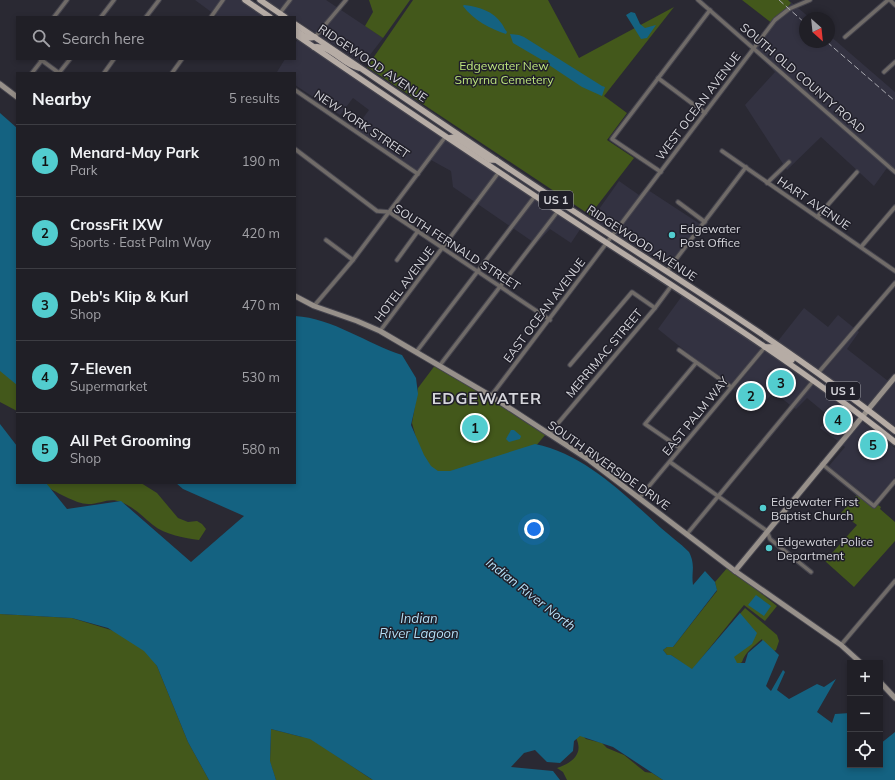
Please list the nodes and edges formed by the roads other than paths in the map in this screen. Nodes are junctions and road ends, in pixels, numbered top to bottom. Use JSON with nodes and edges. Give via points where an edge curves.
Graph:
{"nodes":[{"id":1,"x":67,"y":0,"type":"edge"},
{"id":2,"x":114,"y":0,"type":"edge"},
{"id":3,"x":159,"y":0,"type":"edge"},
{"id":4,"x":223,"y":0,"type":"edge"},
{"id":5,"x":245,"y":0,"type":"edge"},
{"id":6,"x":260,"y":0,"type":"edge"},
{"id":7,"x":290,"y":0,"type":"edge"},
{"id":8,"x":346,"y":0,"type":"edge"},
{"id":9,"x":698,"y":0,"type":"edge"},
{"id":10,"x":810,"y":0,"type":"edge"},
{"id":11,"x":889,"y":0,"type":"edge"},
{"id":12,"x":895,"y":5,"type":"edge"},
{"id":13,"x":710,"y":10,"type":"junction"},
{"id":14,"x":280,"y":13,"type":"junction"},
{"id":15,"x":55,"y":16,"type":"edge"},
{"id":16,"x":102,"y":16,"type":"edge"},
{"id":17,"x":147,"y":16,"type":"edge"},
{"id":18,"x":212,"y":16,"type":"edge"},
{"id":19,"x":269,"y":16,"type":"edge"},
{"id":20,"x":284,"y":16,"type":"edge"},
{"id":21,"x":296,"y":25,"type":"edge"},
{"id":22,"x":296,"y":31,"type":"edge"},
{"id":23,"x":296,"y":35,"type":"edge"},
{"id":24,"x":315,"y":37,"type":"junction"},
{"id":25,"x":845,"y":38,"type":"dead end"},
{"id":26,"x":314,"y":47,"type":"junction"},
{"id":27,"x":753,"y":49,"type":"junction"},
{"id":28,"x":41,"y":60,"type":"edge"},
{"id":29,"x":69,"y":60,"type":"edge"},
{"id":30,"x":113,"y":60,"type":"edge"},
{"id":31,"x":181,"y":60,"type":"edge"},
{"id":32,"x":895,"y":62,"type":"edge"},
{"id":33,"x":361,"y":68,"type":"junction"},
{"id":34,"x":33,"y":72,"type":"edge"},
{"id":35,"x":58,"y":72,"type":"edge"},
{"id":36,"x":60,"y":72,"type":"edge"},
{"id":37,"x":105,"y":72,"type":"edge"},
{"id":38,"x":174,"y":72,"type":"edge"},
{"id":39,"x":884,"y":72,"type":"dead end"},
{"id":40,"x":658,"y":78,"type":"junction"},
{"id":41,"x":0,"y":84,"type":"edge"},
{"id":42,"x":296,"y":91,"type":"edge"},
{"id":43,"x":16,"y":96,"type":"edge"},
{"id":44,"x":393,"y":100,"type":"junction"},
{"id":45,"x":705,"y":113,"type":"junction"},
{"id":46,"x":446,"y":125,"type":"junction"},
{"id":47,"x":448,"y":137,"type":"junction"},
{"id":48,"x":296,"y":150,"type":"edge"},
{"id":49,"x":722,"y":151,"type":"dead end"},
{"id":50,"x":496,"y":160,"type":"junction"},
{"id":51,"x":790,"y":162,"type":"dead end"},
{"id":52,"x":746,"y":167,"type":"junction"},
{"id":53,"x":499,"y":172,"type":"junction"},
{"id":54,"x":661,"y":172,"type":"junction"},
{"id":55,"x":857,"y":172,"type":"dead end"},
{"id":56,"x":895,"y":172,"type":"edge"},
{"id":57,"x":418,"y":174,"type":"junction"},
{"id":58,"x":767,"y":182,"type":"junction"},
{"id":59,"x":535,"y":196,"type":"junction"},
{"id":60,"x":678,"y":202,"type":"dead end"},
{"id":61,"x":895,"y":207,"type":"edge"},
{"id":62,"x":558,"y":211,"type":"junction"},
{"id":63,"x":389,"y":212,"type":"junction"},
{"id":64,"x":817,"y":217,"type":"junction"},
{"id":65,"x":705,"y":222,"type":"junction"},
{"id":66,"x":418,"y":231,"type":"junction"},
{"id":67,"x":613,"y":236,"type":"junction"},
{"id":68,"x":326,"y":240,"type":"dead end"},
{"id":69,"x":608,"y":243,"type":"junction"},
{"id":70,"x":860,"y":247,"type":"junction"},
{"id":71,"x":443,"y":248,"type":"junction"},
{"id":72,"x":353,"y":260,"type":"junction"},
{"id":73,"x":397,"y":260,"type":"dead end"},
{"id":74,"x":667,"y":271,"type":"junction"},
{"id":75,"x":895,"y":271,"type":"edge"},
{"id":76,"x":477,"y":272,"type":"junction"},
{"id":77,"x":895,"y":283,"type":"edge"},
{"id":78,"x":672,"y":285,"type":"junction"},
{"id":79,"x":500,"y":287,"type":"junction"},
{"id":80,"x":296,"y":297,"type":"edge"},
{"id":81,"x":697,"y":301,"type":"junction"},
{"id":82,"x":314,"y":306,"type":"junction"},
{"id":83,"x":655,"y":308,"type":"junction"},
{"id":84,"x":736,"y":318,"type":"junction"},
{"id":85,"x":550,"y":320,"type":"junction"},
{"id":86,"x":380,"y":331,"type":"junction"},
{"id":87,"x":765,"y":347,"type":"junction"},
{"id":88,"x":679,"y":350,"type":"dead end"},
{"id":89,"x":417,"y":351,"type":"junction"},
{"id":90,"x":696,"y":363,"type":"junction"},
{"id":91,"x":440,"y":365,"type":"junction"},
{"id":92,"x":570,"y":366,"type":"dead end"},
{"id":93,"x":813,"y":370,"type":"junction"},
{"id":94,"x":818,"y":374,"type":"junction"},
{"id":95,"x":895,"y":377,"type":"edge"},
{"id":96,"x":814,"y":380,"type":"junction"},
{"id":97,"x":731,"y":387,"type":"junction"},
{"id":98,"x":491,"y":396,"type":"junction"},
{"id":99,"x":867,"y":410,"type":"junction"},
{"id":100,"x":862,"y":416,"type":"junction"},
{"id":101,"x":895,"y":431,"type":"edge"},
{"id":102,"x":549,"y":434,"type":"junction"},
{"id":103,"x":895,"y":442,"type":"edge"},
{"id":104,"x":680,"y":448,"type":"junction"},
{"id":105,"x":670,"y":462,"type":"junction"},
{"id":106,"x":822,"y":464,"type":"junction"},
{"id":107,"x":895,"y":481,"type":"edge"},
{"id":108,"x":640,"y":497,"type":"junction"},
{"id":109,"x":717,"y":497,"type":"junction"},
{"id":110,"x":767,"y":531,"type":"junction"},
{"id":111,"x":687,"y":534,"type":"junction"},
{"id":112,"x":735,"y":571,"type":"junction"},
{"id":113,"x":811,"y":572,"type":"dead end"},
{"id":114,"x":895,"y":581,"type":"edge"},
{"id":115,"x":841,"y":645,"type":"junction"},
{"id":116,"x":858,"y":660,"type":"edge"},
{"id":117,"x":883,"y":685,"type":"edge"},
{"id":118,"x":895,"y":698,"type":"edge"}],
"edges":[{"from":1,"to":15,"type":"street"},
{"from":2,"to":16,"type":"street"},
{"from":3,"to":17,"type":"street"},
{"from":4,"to":18,"type":"street"},
{"from":5,"to":19,"type":"main road"},
{"from":6,"to":14,"type":"main road"},
{"from":7,"to":14,"type":"street"},
{"from":8,"to":24,"type":"street"},
{"from":9,"to":13,"type":"street","name":"SOUTH OLD COUNTY ROAD"},
{"from":10,"to":27,"type":"street","name":"WEST OCEAN AVENUE","via":[[778,17]]},
{"from":11,"to":12,"type":"street"},
{"from":11,"to":25,"type":"street"},
{"from":13,"to":27,"type":"street","name":"SOUTH OLD COUNTY ROAD"},
{"from":13,"to":40,"type":"street"},
{"from":14,"to":20,"type":"main road"},
{"from":21,"to":24,"type":"main road","name":"RIDGEWOOD AVENUE","number":"US 1"},
{"from":22,"to":24,"type":"main road","via":[[307,38]]},
{"from":23,"to":26,"type":"main road","name":"RIDGEWOOD AVENUE","number":"US 1"},
{"from":24,"to":33,"type":"main road","name":"RIDGEWOOD AVENUE","number":"US 1"},
{"from":26,"to":33,"type":"main road","via":[[323,47],[352,67]]},
{"from":26,"to":44,"type":"main road","name":"RIDGEWOOD AVENUE","number":"US 1"},
{"from":27,"to":45,"type":"street","name":"WEST OCEAN AVENUE"},
{"from":27,"to":56,"type":"street","name":"SOUTH OLD COUNTY ROAD"},
{"from":28,"to":34,"type":"street"},
{"from":28,"to":35,"type":"street"},
{"from":29,"to":36,"type":"street"},
{"from":30,"to":37,"type":"street"},
{"from":31,"to":38,"type":"street"},
{"from":32,"to":39,"type":"street"},
{"from":33,"to":46,"type":"main road","name":"RIDGEWOOD AVENUE","number":"US 1"},
{"from":40,"to":45,"type":"street"},
{"from":40,"to":54,"type":"street","via":[[612,139]]},
{"from":41,"to":43,"type":"street"},
{"from":42,"to":57,"type":"street","name":"NEW YORK STREET"},
{"from":44,"to":46,"type":"main road","via":[[400,101],[438,126]]},
{"from":44,"to":47,"type":"main road","name":"RIDGEWOOD AVENUE","number":"US 1"},
{"from":45,"to":54,"type":"street","name":"WEST OCEAN AVENUE"},
{"from":46,"to":50,"type":"main road","name":"RIDGEWOOD AVENUE","number":"US 1"},
{"from":47,"to":50,"type":"main road","via":[[456,137],[490,160]]},
{"from":47,"to":53,"type":"main road","name":"RIDGEWOOD AVENUE","number":"US 1"},
{"from":47,"to":57,"type":"street"},
{"from":48,"to":63,"type":"street","name":"SOUTH FERNALD STREET","via":[[377,211]]},
{"from":49,"to":52,"type":"street","name":"HART AVENUE"},
{"from":50,"to":67,"type":"main road","name":"RIDGEWOOD AVENUE","number":"US 1"},
{"from":51,"to":58,"type":"street"},
{"from":52,"to":58,"type":"street","name":"HART AVENUE"},
{"from":52,"to":65,"type":"street"},
{"from":53,"to":59,"type":"main road","name":"RIDGEWOOD AVENUE","number":"US 1"},
{"from":53,"to":71,"type":"street","name":"HOTEL AVENUE"},
{"from":54,"to":67,"type":"street","name":"WEST OCEAN AVENUE"},
{"from":55,"to":64,"type":"street"},
{"from":57,"to":63,"type":"street"},
{"from":58,"to":64,"type":"street","name":"HART AVENUE"},
{"from":59,"to":62,"type":"main road","name":"RIDGEWOOD AVENUE","number":"US 1"},
{"from":59,"to":76,"type":"street"},
{"from":60,"to":65,"type":"street"},
{"from":61,"to":70,"type":"street"},
{"from":62,"to":69,"type":"main road","name":"RIDGEWOOD AVENUE","number":"US 1"},
{"from":62,"to":79,"type":"street"},
{"from":63,"to":66,"type":"street","name":"SOUTH FERNALD STREET"},
{"from":63,"to":72,"type":"street"},
{"from":64,"to":70,"type":"street","name":"HART AVENUE"},
{"from":65,"to":74,"type":"street"},
{"from":66,"to":71,"type":"street","name":"SOUTH FERNALD STREET"},
{"from":66,"to":73,"type":"street"},
{"from":67,"to":69,"type":"street","name":"EAST OCEAN AVENUE"},
{"from":67,"to":74,"type":"main road","name":"RIDGEWOOD AVENUE","number":"US 1"},
{"from":68,"to":72,"type":"street"},
{"from":69,"to":78,"type":"main road","name":"RIDGEWOOD AVENUE","number":"US 1"},
{"from":69,"to":85,"type":"street","name":"EAST OCEAN AVENUE"},
{"from":70,"to":75,"type":"street","name":"HART AVENUE"},
{"from":71,"to":76,"type":"street","name":"SOUTH FERNALD STREET"},
{"from":71,"to":86,"type":"street","name":"HOTEL AVENUE"},
{"from":72,"to":82,"type":"street"},
{"from":74,"to":84,"type":"main road","name":"RIDGEWOOD AVENUE","number":"US 1"},
{"from":76,"to":79,"type":"street","name":"SOUTH FERNALD STREET"},
{"from":76,"to":89,"type":"street"},
{"from":77,"to":94,"type":"street"},
{"from":78,"to":81,"type":"main road","name":"RIDGEWOOD AVENUE","number":"US 1"},
{"from":78,"to":83,"type":"street","name":"MERRIMAC STREET"},
{"from":79,"to":85,"type":"street","name":"SOUTH FERNALD STREET"},
{"from":79,"to":91,"type":"street"},
{"from":80,"to":82,"type":"street","name":"SOUTH RIVERSIDE DRIVE"},
{"from":81,"to":84,"type":"main road","via":[[703,301],[728,317]]},
{"from":81,"to":87,"type":"main road","name":"RIDGEWOOD AVENUE","number":"US 1"},
{"from":82,"to":86,"type":"street","name":"SOUTH RIVERSIDE DRIVE"},
{"from":83,"to":92,"type":"street","via":[[632,292]]},
{"from":83,"to":102,"type":"street","name":"MERRIMAC STREET"},
{"from":84,"to":93,"type":"main road","name":"RIDGEWOOD AVENUE","number":"US 1"},
{"from":85,"to":98,"type":"street","name":"EAST OCEAN AVENUE"},
{"from":86,"to":89,"type":"street","name":"SOUTH RIVERSIDE DRIVE"},
{"from":87,"to":93,"type":"main road","via":[[772,347],[807,370]]},
{"from":87,"to":96,"type":"main road","name":"RIDGEWOOD AVENUE","number":"US 1"},
{"from":87,"to":97,"type":"street","name":"EAST PALM WAY"},
{"from":88,"to":90,"type":"street"},
{"from":89,"to":91,"type":"street","name":"SOUTH RIVERSIDE DRIVE"},
{"from":90,"to":97,"type":"street"},
{"from":90,"to":104,"type":"street","via":[[645,424]]},
{"from":91,"to":98,"type":"street","name":"SOUTH RIVERSIDE DRIVE"},
{"from":93,"to":94,"type":"main road","name":"RIDGEWOOD AVENUE","number":"US 1"},
{"from":94,"to":99,"type":"main road","name":"RIDGEWOOD AVENUE","number":"US 1"},
{"from":95,"to":99,"type":"street"},
{"from":96,"to":100,"type":"main road","name":"RIDGEWOOD AVENUE","number":"US 1"},
{"from":96,"to":109,"type":"street"},
{"from":97,"to":104,"type":"street","name":"EAST PALM WAY"},
{"from":98,"to":102,"type":"street","name":"SOUTH RIVERSIDE DRIVE"},
{"from":99,"to":100,"type":"street"},
{"from":99,"to":101,"type":"main road","name":"RIDGEWOOD AVENUE","number":"US 1"},
{"from":100,"to":103,"type":"main road","name":"RIDGEWOOD AVENUE","number":"US 1"},
{"from":100,"to":106,"type":"street"},
{"from":102,"to":108,"type":"street","name":"SOUTH RIVERSIDE DRIVE"},
{"from":104,"to":105,"type":"street","name":"EAST PALM WAY"},
{"from":105,"to":108,"type":"street","name":"EAST PALM WAY"},
{"from":105,"to":109,"type":"street"},
{"from":106,"to":107,"type":"street","via":[[874,506]]},
{"from":106,"to":110,"type":"street"},
{"from":108,"to":111,"type":"street","name":"SOUTH RIVERSIDE DRIVE"},
{"from":109,"to":110,"type":"street"},
{"from":109,"to":111,"type":"street"},
{"from":110,"to":112,"type":"street"},
{"from":110,"to":113,"type":"street","via":[[770,539]]},
{"from":111,"to":112,"type":"street","name":"SOUTH RIVERSIDE DRIVE"},
{"from":112,"to":115,"type":"street","name":"SOUTH RIVERSIDE DRIVE"},
{"from":114,"to":115,"type":"street"},
{"from":115,"to":116,"type":"street","name":"SOUTH RIVERSIDE DRIVE"},
{"from":117,"to":118,"type":"street"}]}
